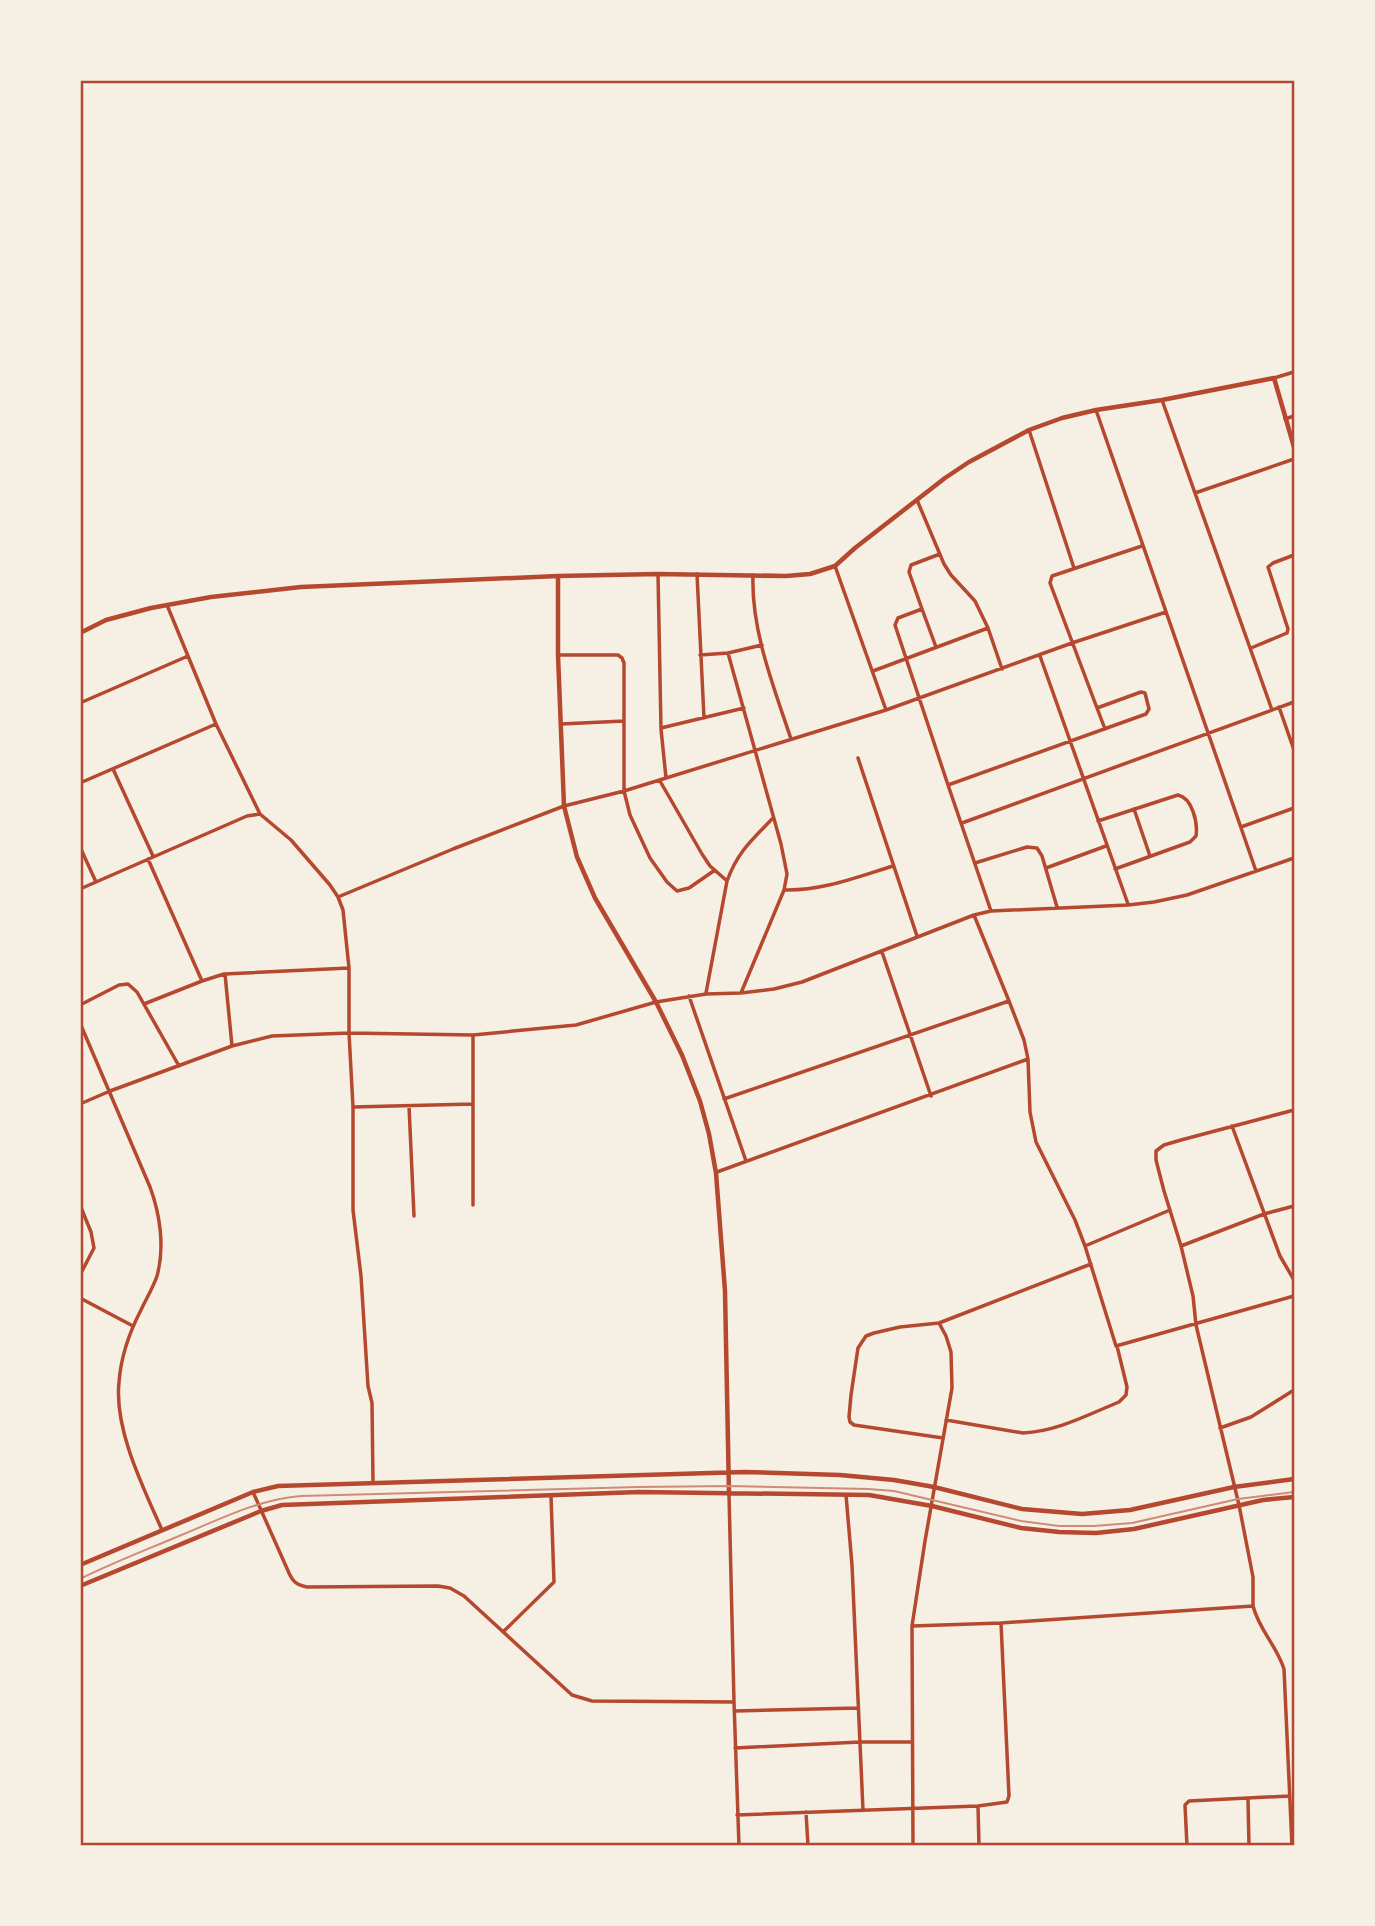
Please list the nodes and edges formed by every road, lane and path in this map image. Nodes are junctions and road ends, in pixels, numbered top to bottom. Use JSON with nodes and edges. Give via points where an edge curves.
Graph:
{"nodes":[{"id":1,"x":1294,"y":372,"type":"edge"},
{"id":2,"x":1274,"y":379,"type":"junction"},
{"id":3,"x":1162,"y":400,"type":"junction"},
{"id":4,"x":1096,"y":410,"type":"junction"},
{"id":5,"x":1294,"y":416,"type":"edge"},
{"id":6,"x":1285,"y":418,"type":"junction"},
{"id":7,"x":1029,"y":430,"type":"junction"},
{"id":8,"x":1294,"y":447,"type":"edge"},
{"id":9,"x":1294,"y":459,"type":"edge"},
{"id":10,"x":1195,"y":493,"type":"junction"},
{"id":11,"x":917,"y":500,"type":"junction"},
{"id":12,"x":1142,"y":546,"type":"junction"},
{"id":13,"x":940,"y":554,"type":"junction"},
{"id":14,"x":1294,"y":555,"type":"edge"},
{"id":15,"x":835,"y":566,"type":"junction"},
{"id":16,"x":1074,"y":568,"type":"junction"},
{"id":17,"x":658,"y":573,"type":"junction"},
{"id":18,"x":696,"y":574,"type":"junction"},
{"id":19,"x":753,"y":575,"type":"junction"},
{"id":20,"x":558,"y":576,"type":"junction"},
{"id":21,"x":167,"y":605,"type":"junction"},
{"id":22,"x":922,"y":609,"type":"junction"},
{"id":23,"x":1166,"y":612,"type":"junction"},
{"id":24,"x":988,"y":628,"type":"junction"},
{"id":25,"x":80,"y":633,"type":"edge"},
{"id":26,"x":1072,"y":643,"type":"junction"},
{"id":27,"x":762,"y":645,"type":"junction"},
{"id":28,"x":936,"y":647,"type":"junction"},
{"id":29,"x":1251,"y":648,"type":"junction"},
{"id":30,"x":728,"y":653,"type":"junction"},
{"id":31,"x":558,"y":655,"type":"junction"},
{"id":32,"x":700,"y":655,"type":"junction"},
{"id":33,"x":188,"y":656,"type":"junction"},
{"id":34,"x":1040,"y":656,"type":"junction"},
{"id":35,"x":905,"y":658,"type":"junction"},
{"id":36,"x":1002,"y":668,"type":"junction"},
{"id":37,"x":873,"y":671,"type":"junction"},
{"id":38,"x":918,"y":699,"type":"junction"},
{"id":39,"x":1294,"y":702,"type":"edge"},
{"id":40,"x":80,"y":703,"type":"edge"},
{"id":41,"x":1279,"y":707,"type":"junction"},
{"id":42,"x":744,"y":708,"type":"junction"},
{"id":43,"x":1097,"y":708,"type":"junction"},
{"id":44,"x":886,"y":710,"type":"junction"},
{"id":45,"x":1272,"y":710,"type":"junction"},
{"id":46,"x":704,"y":718,"type":"junction"},
{"id":47,"x":624,"y":721,"type":"junction"},
{"id":48,"x":216,"y":724,"type":"junction"},
{"id":49,"x":561,"y":724,"type":"junction"},
{"id":50,"x":661,"y":729,"type":"junction"},
{"id":51,"x":1105,"y":729,"type":"junction"},
{"id":52,"x":1209,"y":732,"type":"junction"},
{"id":53,"x":791,"y":739,"type":"junction"},
{"id":54,"x":1070,"y":740,"type":"junction"},
{"id":55,"x":756,"y":750,"type":"junction"},
{"id":56,"x":1294,"y":750,"type":"edge"},
{"id":57,"x":858,"y":758,"type":"dead end"},
{"id":58,"x":113,"y":769,"type":"junction"},
{"id":59,"x":667,"y":778,"type":"junction"},
{"id":60,"x":1083,"y":779,"type":"junction"},
{"id":61,"x":660,"y":781,"type":"junction"},
{"id":62,"x":80,"y":783,"type":"edge"},
{"id":63,"x":948,"y":785,"type":"junction"},
{"id":64,"x":624,"y":791,"type":"junction"},
{"id":65,"x":564,"y":806,"type":"junction"},
{"id":66,"x":1294,"y":808,"type":"edge"},
{"id":67,"x":1134,"y":809,"type":"junction"},
{"id":68,"x":260,"y":814,"type":"junction"},
{"id":69,"x":773,"y":818,"type":"junction"},
{"id":70,"x":1098,"y":821,"type":"junction"},
{"id":71,"x":962,"y":823,"type":"junction"},
{"id":72,"x":1241,"y":827,"type":"junction"},
{"id":73,"x":1107,"y":846,"type":"junction"},
{"id":74,"x":80,"y":847,"type":"edge"},
{"id":75,"x":1150,"y":856,"type":"junction"},
{"id":76,"x":151,"y":858,"type":"junction"},
{"id":77,"x":1294,"y":858,"type":"edge"},
{"id":78,"x":975,"y":863,"type":"junction"},
{"id":79,"x":893,"y":866,"type":"junction"},
{"id":80,"x":1045,"y":867,"type":"junction"},
{"id":81,"x":715,"y":870,"type":"junction"},
{"id":82,"x":1115,"y":870,"type":"junction"},
{"id":83,"x":1256,"y":871,"type":"junction"},
{"id":84,"x":727,"y":881,"type":"junction"},
{"id":85,"x":96,"y":882,"type":"junction"},
{"id":86,"x":80,"y":889,"type":"edge"},
{"id":87,"x":784,"y":890,"type":"junction"},
{"id":88,"x":338,"y":897,"type":"junction"},
{"id":89,"x":1128,"y":905,"type":"junction"},
{"id":90,"x":1058,"y":908,"type":"junction"},
{"id":91,"x":991,"y":911,"type":"junction"},
{"id":92,"x":974,"y":915,"type":"junction"},
{"id":93,"x":917,"y":936,"type":"junction"},
{"id":94,"x":882,"y":952,"type":"junction"},
{"id":95,"x":349,"y":968,"type":"junction"},
{"id":96,"x":225,"y":974,"type":"junction"},
{"id":97,"x":202,"y":981,"type":"junction"},
{"id":98,"x":741,"y":993,"type":"junction"},
{"id":99,"x":706,"y":994,"type":"junction"},
{"id":100,"x":689,"y":996,"type":"junction"},
{"id":101,"x":1009,"y":1001,"type":"junction"},
{"id":102,"x":656,"y":1002,"type":"junction"},
{"id":103,"x":144,"y":1004,"type":"junction"},
{"id":104,"x":80,"y":1005,"type":"edge"},
{"id":105,"x":80,"y":1023,"type":"edge"},
{"id":106,"x":349,"y":1032,"type":"junction"},
{"id":107,"x":473,"y":1035,"type":"junction"},
{"id":108,"x":910,"y":1035,"type":"junction"},
{"id":109,"x":232,"y":1046,"type":"junction"},
{"id":110,"x":1028,"y":1059,"type":"junction"},
{"id":111,"x":179,"y":1066,"type":"junction"},
{"id":112,"x":110,"y":1091,"type":"junction"},
{"id":113,"x":931,"y":1096,"type":"junction"},
{"id":114,"x":724,"y":1099,"type":"junction"},
{"id":115,"x":80,"y":1104,"type":"edge"},
{"id":116,"x":473,"y":1104,"type":"junction"},
{"id":117,"x":409,"y":1106,"type":"junction"},
{"id":118,"x":353,"y":1108,"type":"junction"},
{"id":119,"x":1294,"y":1110,"type":"edge"},
{"id":120,"x":1232,"y":1126,"type":"junction"},
{"id":121,"x":746,"y":1161,"type":"junction"},
{"id":122,"x":716,"y":1173,"type":"junction"},
{"id":123,"x":80,"y":1205,"type":"edge"},
{"id":124,"x":473,"y":1205,"type":"dead end"},
{"id":125,"x":1294,"y":1206,"type":"edge"},
{"id":126,"x":1170,"y":1210,"type":"junction"},
{"id":127,"x":1264,"y":1214,"type":"junction"},
{"id":128,"x":414,"y":1216,"type":"dead end"},
{"id":129,"x":1085,"y":1246,"type":"junction"},
{"id":130,"x":1181,"y":1246,"type":"junction"},
{"id":131,"x":1091,"y":1264,"type":"junction"},
{"id":132,"x":80,"y":1275,"type":"edge"},
{"id":133,"x":1294,"y":1280,"type":"edge"},
{"id":134,"x":1294,"y":1296,"type":"edge"},
{"id":135,"x":80,"y":1298,"type":"edge"},
{"id":136,"x":939,"y":1323,"type":"junction"},
{"id":137,"x":1196,"y":1325,"type":"junction"},
{"id":138,"x":133,"y":1326,"type":"junction"},
{"id":139,"x":1116,"y":1346,"type":"junction"},
{"id":140,"x":1294,"y":1390,"type":"edge"},
{"id":141,"x":946,"y":1420,"type":"junction"},
{"id":142,"x":1220,"y":1428,"type":"junction"},
{"id":143,"x":943,"y":1438,"type":"junction"},
{"id":144,"x":729,"y":1472,"type":"junction"},
{"id":145,"x":1294,"y":1479,"type":"edge"},
{"id":146,"x":373,"y":1482,"type":"junction"},
{"id":147,"x":934,"y":1487,"type":"junction"},
{"id":148,"x":1234,"y":1487,"type":"junction"},
{"id":149,"x":253,"y":1492,"type":"junction"},
{"id":150,"x":729,"y":1494,"type":"junction"},
{"id":151,"x":846,"y":1494,"type":"junction"},
{"id":152,"x":551,"y":1496,"type":"junction"},
{"id":153,"x":1294,"y":1497,"type":"edge"},
{"id":154,"x":1239,"y":1505,"type":"junction"},
{"id":155,"x":932,"y":1506,"type":"junction"},
{"id":156,"x":261,"y":1511,"type":"junction"},
{"id":157,"x":162,"y":1530,"type":"junction"},
{"id":158,"x":81,"y":1565,"type":"edge"},
{"id":159,"x":80,"y":1586,"type":"edge"},
{"id":160,"x":1253,"y":1606,"type":"junction"},
{"id":161,"x":1001,"y":1623,"type":"junction"},
{"id":162,"x":912,"y":1626,"type":"junction"},
{"id":163,"x":503,"y":1632,"type":"junction"},
{"id":164,"x":734,"y":1702,"type":"junction"},
{"id":165,"x":859,"y":1707,"type":"junction"},
{"id":166,"x":734,"y":1711,"type":"junction"},
{"id":167,"x":860,"y":1742,"type":"junction"},
{"id":168,"x":912,"y":1742,"type":"junction"},
{"id":169,"x":735,"y":1748,"type":"junction"},
{"id":170,"x":1289,"y":1796,"type":"junction"},
{"id":171,"x":1248,"y":1798,"type":"junction"},
{"id":172,"x":978,"y":1806,"type":"junction"},
{"id":173,"x":912,"y":1808,"type":"junction"},
{"id":174,"x":863,"y":1810,"type":"junction"},
{"id":175,"x":806,"y":1812,"type":"junction"},
{"id":176,"x":737,"y":1815,"type":"junction"},
{"id":177,"x":739,"y":1846,"type":"edge"},
{"id":178,"x":808,"y":1846,"type":"edge"},
{"id":179,"x":913,"y":1846,"type":"edge"},
{"id":180,"x":979,"y":1846,"type":"edge"},
{"id":181,"x":1187,"y":1846,"type":"edge"},
{"id":182,"x":1250,"y":1846,"type":"edge"},
{"id":183,"x":1292,"y":1846,"type":"edge"}],
"edges":[{"from":1,"to":2,"type":"street"},
{"from":2,"to":3,"type":"street"},
{"from":2,"to":6,"type":"street"},
{"from":3,"to":4,"type":"street"},
{"from":3,"to":10,"type":"street"},
{"from":4,"to":7,"type":"street"},
{"from":4,"to":12,"type":"street"},
{"from":5,"to":6,"type":"street"},
{"from":6,"to":8,"type":"street"},
{"from":7,"to":11,"type":"street","via":[[969,462]]},
{"from":7,"to":16,"type":"street"},
{"from":9,"to":10,"type":"street"},
{"from":10,"to":29,"type":"street"},
{"from":11,"to":13,"type":"street"},
{"from":11,"to":15,"type":"street"},
{"from":12,"to":16,"type":"street"},
{"from":12,"to":23,"type":"street"},
{"from":13,"to":22,"type":"street","via":[[909,569]]},
{"from":13,"to":24,"type":"street","via":[[951,575],[975,601]]},
{"from":14,"to":29,"type":"street","via":[[1268,567],[1287,633]]},
{"from":15,"to":19,"type":"street","via":[[810,574]]},
{"from":15,"to":37,"type":"street"},
{"from":16,"to":26,"type":"street","via":[[1052,576],[1050,583]]},
{"from":17,"to":18,"type":"street"},
{"from":17,"to":20,"type":"street"},
{"from":17,"to":50,"type":"street"},
{"from":18,"to":19,"type":"street"},
{"from":18,"to":32,"type":"street"},
{"from":19,"to":27,"type":"street"},
{"from":20,"to":21,"type":"street","via":[[300,587]]},
{"from":20,"to":31,"type":"street"},
{"from":21,"to":25,"type":"street","via":[[106,620]]},
{"from":21,"to":33,"type":"street"},
{"from":22,"to":28,"type":"street"},
{"from":22,"to":35,"type":"street","via":[[896,620]]},
{"from":23,"to":26,"type":"street"},
{"from":23,"to":52,"type":"street"},
{"from":24,"to":28,"type":"street"},
{"from":24,"to":36,"type":"street"},
{"from":26,"to":34,"type":"street"},
{"from":26,"to":43,"type":"street"},
{"from":27,"to":30,"type":"street"},
{"from":27,"to":53,"type":"street"},
{"from":28,"to":35,"type":"street"},
{"from":29,"to":45,"type":"street"},
{"from":30,"to":32,"type":"street"},
{"from":30,"to":42,"type":"street"},
{"from":31,"to":47,"type":"street","via":[[622,658]]},
{"from":31,"to":49,"type":"street"},
{"from":32,"to":46,"type":"street"},
{"from":33,"to":40,"type":"street"},
{"from":33,"to":48,"type":"street"},
{"from":34,"to":36,"type":"street"},
{"from":34,"to":54,"type":"street"},
{"from":35,"to":37,"type":"street"},
{"from":35,"to":38,"type":"street"},
{"from":36,"to":38,"type":"street"},
{"from":37,"to":44,"type":"street"},
{"from":38,"to":44,"type":"street"},
{"from":38,"to":63,"type":"street"},
{"from":39,"to":41,"type":"street"},
{"from":41,"to":45,"type":"street"},
{"from":41,"to":56,"type":"street"},
{"from":42,"to":46,"type":"street"},
{"from":42,"to":55,"type":"street"},
{"from":43,"to":51,"type":"street"},
{"from":43,"to":51,"type":"street","via":[[1145,693],[1147,713]]},
{"from":44,"to":53,"type":"street"},
{"from":45,"to":52,"type":"street"},
{"from":46,"to":50,"type":"street"},
{"from":47,"to":49,"type":"street"},
{"from":47,"to":64,"type":"street"},
{"from":48,"to":58,"type":"street"},
{"from":48,"to":68,"type":"street"},
{"from":49,"to":65,"type":"street"},
{"from":50,"to":59,"type":"street"},
{"from":51,"to":54,"type":"street"},
{"from":52,"to":60,"type":"street"},
{"from":52,"to":72,"type":"street"},
{"from":53,"to":55,"type":"street"},
{"from":54,"to":60,"type":"street"},
{"from":54,"to":63,"type":"street"},
{"from":55,"to":59,"type":"street"},
{"from":55,"to":69,"type":"street"},
{"from":57,"to":79,"type":"street"},
{"from":58,"to":62,"type":"street"},
{"from":58,"to":76,"type":"street"},
{"from":59,"to":61,"type":"street"},
{"from":60,"to":70,"type":"street"},
{"from":60,"to":71,"type":"street"},
{"from":61,"to":64,"type":"street"},
{"from":61,"to":81,"type":"street"},
{"from":63,"to":71,"type":"street"},
{"from":64,"to":65,"type":"street"},
{"from":64,"to":81,"type":"street","via":[[638,835],[673,888],[689,888]]},
{"from":65,"to":88,"type":"street"},
{"from":65,"to":102,"type":"street","via":[[583,875]]},
{"from":66,"to":72,"type":"street"},
{"from":67,"to":70,"type":"street"},
{"from":67,"to":75,"type":"street"},
{"from":67,"to":75,"type":"street","via":[[1180,795],[1188,802],[1196,824],[1194,839]]},
{"from":68,"to":76,"type":"street"},
{"from":68,"to":88,"type":"street","via":[[291,840]]},
{"from":69,"to":84,"type":"street","via":[[743,849]]},
{"from":69,"to":87,"type":"street","via":[[787,874]]},
{"from":70,"to":73,"type":"street"},
{"from":71,"to":78,"type":"street"},
{"from":72,"to":83,"type":"street"},
{"from":73,"to":80,"type":"street"},
{"from":73,"to":82,"type":"street"},
{"from":74,"to":85,"type":"street"},
{"from":75,"to":82,"type":"street"},
{"from":76,"to":85,"type":"street"},
{"from":76,"to":97,"type":"street"},
{"from":77,"to":83,"type":"street"},
{"from":78,"to":80,"type":"street","via":[[1031,846],[1040,851]]},
{"from":78,"to":91,"type":"street"},
{"from":79,"to":87,"type":"street","via":[[822,887]]},
{"from":79,"to":93,"type":"street"},
{"from":80,"to":90,"type":"street"},
{"from":81,"to":84,"type":"street"},
{"from":82,"to":89,"type":"street"},
{"from":83,"to":89,"type":"street","via":[[1180,897]]},
{"from":84,"to":99,"type":"street"},
{"from":85,"to":86,"type":"street"},
{"from":87,"to":98,"type":"street"},
{"from":88,"to":95,"type":"street"},
{"from":89,"to":90,"type":"street"},
{"from":90,"to":91,"type":"street"},
{"from":91,"to":92,"type":"street"},
{"from":92,"to":93,"type":"street"},
{"from":92,"to":101,"type":"street"},
{"from":93,"to":94,"type":"street"},
{"from":94,"to":98,"type":"street","via":[[788,986]]},
{"from":94,"to":108,"type":"street"},
{"from":95,"to":96,"type":"street"},
{"from":95,"to":106,"type":"street"},
{"from":96,"to":97,"type":"street"},
{"from":96,"to":109,"type":"street"},
{"from":97,"to":103,"type":"street"},
{"from":98,"to":99,"type":"street"},
{"from":99,"to":100,"type":"street"},
{"from":100,"to":102,"type":"street"},
{"from":100,"to":114,"type":"street"},
{"from":101,"to":108,"type":"street"},
{"from":101,"to":110,"type":"street"},
{"from":102,"to":107,"type":"street","via":[[576,1024]]},
{"from":102,"to":122,"type":"street","via":[[692,1079]]},
{"from":103,"to":104,"type":"street","via":[[128,984]]},
{"from":103,"to":111,"type":"street"},
{"from":105,"to":112,"type":"street"},
{"from":106,"to":107,"type":"street"},
{"from":106,"to":109,"type":"street","via":[[272,1036]]},
{"from":106,"to":118,"type":"street"},
{"from":107,"to":116,"type":"street"},
{"from":108,"to":113,"type":"street"},
{"from":108,"to":114,"type":"street"},
{"from":109,"to":111,"type":"street"},
{"from":110,"to":113,"type":"street"},
{"from":110,"to":129,"type":"street","via":[[1036,1142]]},
{"from":111,"to":112,"type":"street"},
{"from":112,"to":115,"type":"street"},
{"from":112,"to":138,"type":"street","via":[[159,1214],[156,1278]]},
{"from":113,"to":121,"type":"street"},
{"from":114,"to":121,"type":"street"},
{"from":116,"to":117,"type":"street"},
{"from":116,"to":124,"type":"street"},
{"from":117,"to":118,"type":"street"},
{"from":117,"to":128,"type":"street"},
{"from":118,"to":146,"type":"street","via":[[353,1210],[372,1403]]},
{"from":119,"to":120,"type":"street"},
{"from":120,"to":126,"type":"street","via":[[1156,1151]]},
{"from":120,"to":127,"type":"street"},
{"from":121,"to":122,"type":"street"},
{"from":122,"to":144,"type":"street","via":[[725,1291]]},
{"from":123,"to":132,"type":"street","via":[[94,1248]]},
{"from":125,"to":127,"type":"street"},
{"from":126,"to":129,"type":"street"},
{"from":126,"to":130,"type":"street"},
{"from":127,"to":130,"type":"street"},
{"from":127,"to":133,"type":"street"},
{"from":129,"to":131,"type":"street"},
{"from":130,"to":137,"type":"street"},
{"from":131,"to":136,"type":"street"},
{"from":131,"to":139,"type":"street"},
{"from":134,"to":137,"type":"street"},
{"from":135,"to":138,"type":"street"},
{"from":136,"to":141,"type":"street","via":[[952,1362]]},
{"from":136,"to":143,"type":"street","via":[[866,1336],[859,1348],[849,1417],[854,1425]]},
{"from":137,"to":139,"type":"street"},
{"from":137,"to":142,"type":"street"},
{"from":138,"to":157,"type":"street","via":[[120,1368],[118,1398],[130,1455]]},
{"from":139,"to":141,"type":"street","via":[[1127,1387],[1119,1402],[1056,1428],[1034,1432]]},
{"from":140,"to":142,"type":"street","via":[[1251,1417]]},
{"from":141,"to":143,"type":"street"},
{"from":142,"to":148,"type":"street"},
{"from":143,"to":147,"type":"street"},
{"from":144,"to":146,"type":"street"},
{"from":144,"to":147,"type":"street","via":[[840,1475]]},
{"from":144,"to":150,"type":"street"},
{"from":145,"to":148,"type":"street"},
{"from":146,"to":149,"type":"street","via":[[278,1486]]},
{"from":147,"to":148,"type":"street","via":[[1022,1508],[1082,1514],[1130,1510]]},
{"from":147,"to":155,"type":"street"},
{"from":148,"to":154,"type":"street"},
{"from":149,"to":156,"type":"street"},
{"from":149,"to":157,"type":"street"},
{"from":150,"to":151,"type":"street"},
{"from":150,"to":152,"type":"street"},
{"from":150,"to":164,"type":"street"},
{"from":151,"to":155,"type":"street"},
{"from":151,"to":165,"type":"street"},
{"from":152,"to":156,"type":"street","via":[[282,1505]]},
{"from":152,"to":163,"type":"street","via":[[554,1582]]},
{"from":153,"to":154,"type":"street"},
{"from":154,"to":155,"type":"street","via":[[1134,1529],[1084,1533],[1021,1528]]},
{"from":154,"to":160,"type":"street","via":[[1253,1577]]},
{"from":155,"to":162,"type":"street"},
{"from":156,"to":159,"type":"street"},
{"from":156,"to":163,"type":"street","via":[[292,1580],[299,1586],[444,1586],[464,1596]]},
{"from":157,"to":158,"type":"street"},
{"from":160,"to":161,"type":"street"},
{"from":160,"to":170,"type":"street","via":[[1284,1669]]},
{"from":161,"to":162,"type":"street"},
{"from":161,"to":172,"type":"street","via":[[1009,1798],[1004,1804]]},
{"from":162,"to":168,"type":"street"},
{"from":163,"to":164,"type":"street","via":[[579,1699]]},
{"from":164,"to":166,"type":"street"},
{"from":165,"to":166,"type":"street"},
{"from":165,"to":167,"type":"street"},
{"from":166,"to":169,"type":"street"},
{"from":167,"to":168,"type":"street"},
{"from":167,"to":169,"type":"street"},
{"from":167,"to":174,"type":"street"},
{"from":168,"to":173,"type":"street"},
{"from":169,"to":176,"type":"street"},
{"from":170,"to":171,"type":"street"},
{"from":170,"to":183,"type":"street"},
{"from":171,"to":181,"type":"street","via":[[1186,1802]]},
{"from":171,"to":182,"type":"street"},
{"from":172,"to":173,"type":"street"},
{"from":172,"to":180,"type":"street"},
{"from":173,"to":174,"type":"street"},
{"from":173,"to":179,"type":"street"},
{"from":174,"to":175,"type":"street"},
{"from":175,"to":176,"type":"street"},
{"from":175,"to":178,"type":"street"},
{"from":176,"to":177,"type":"street"}]}
